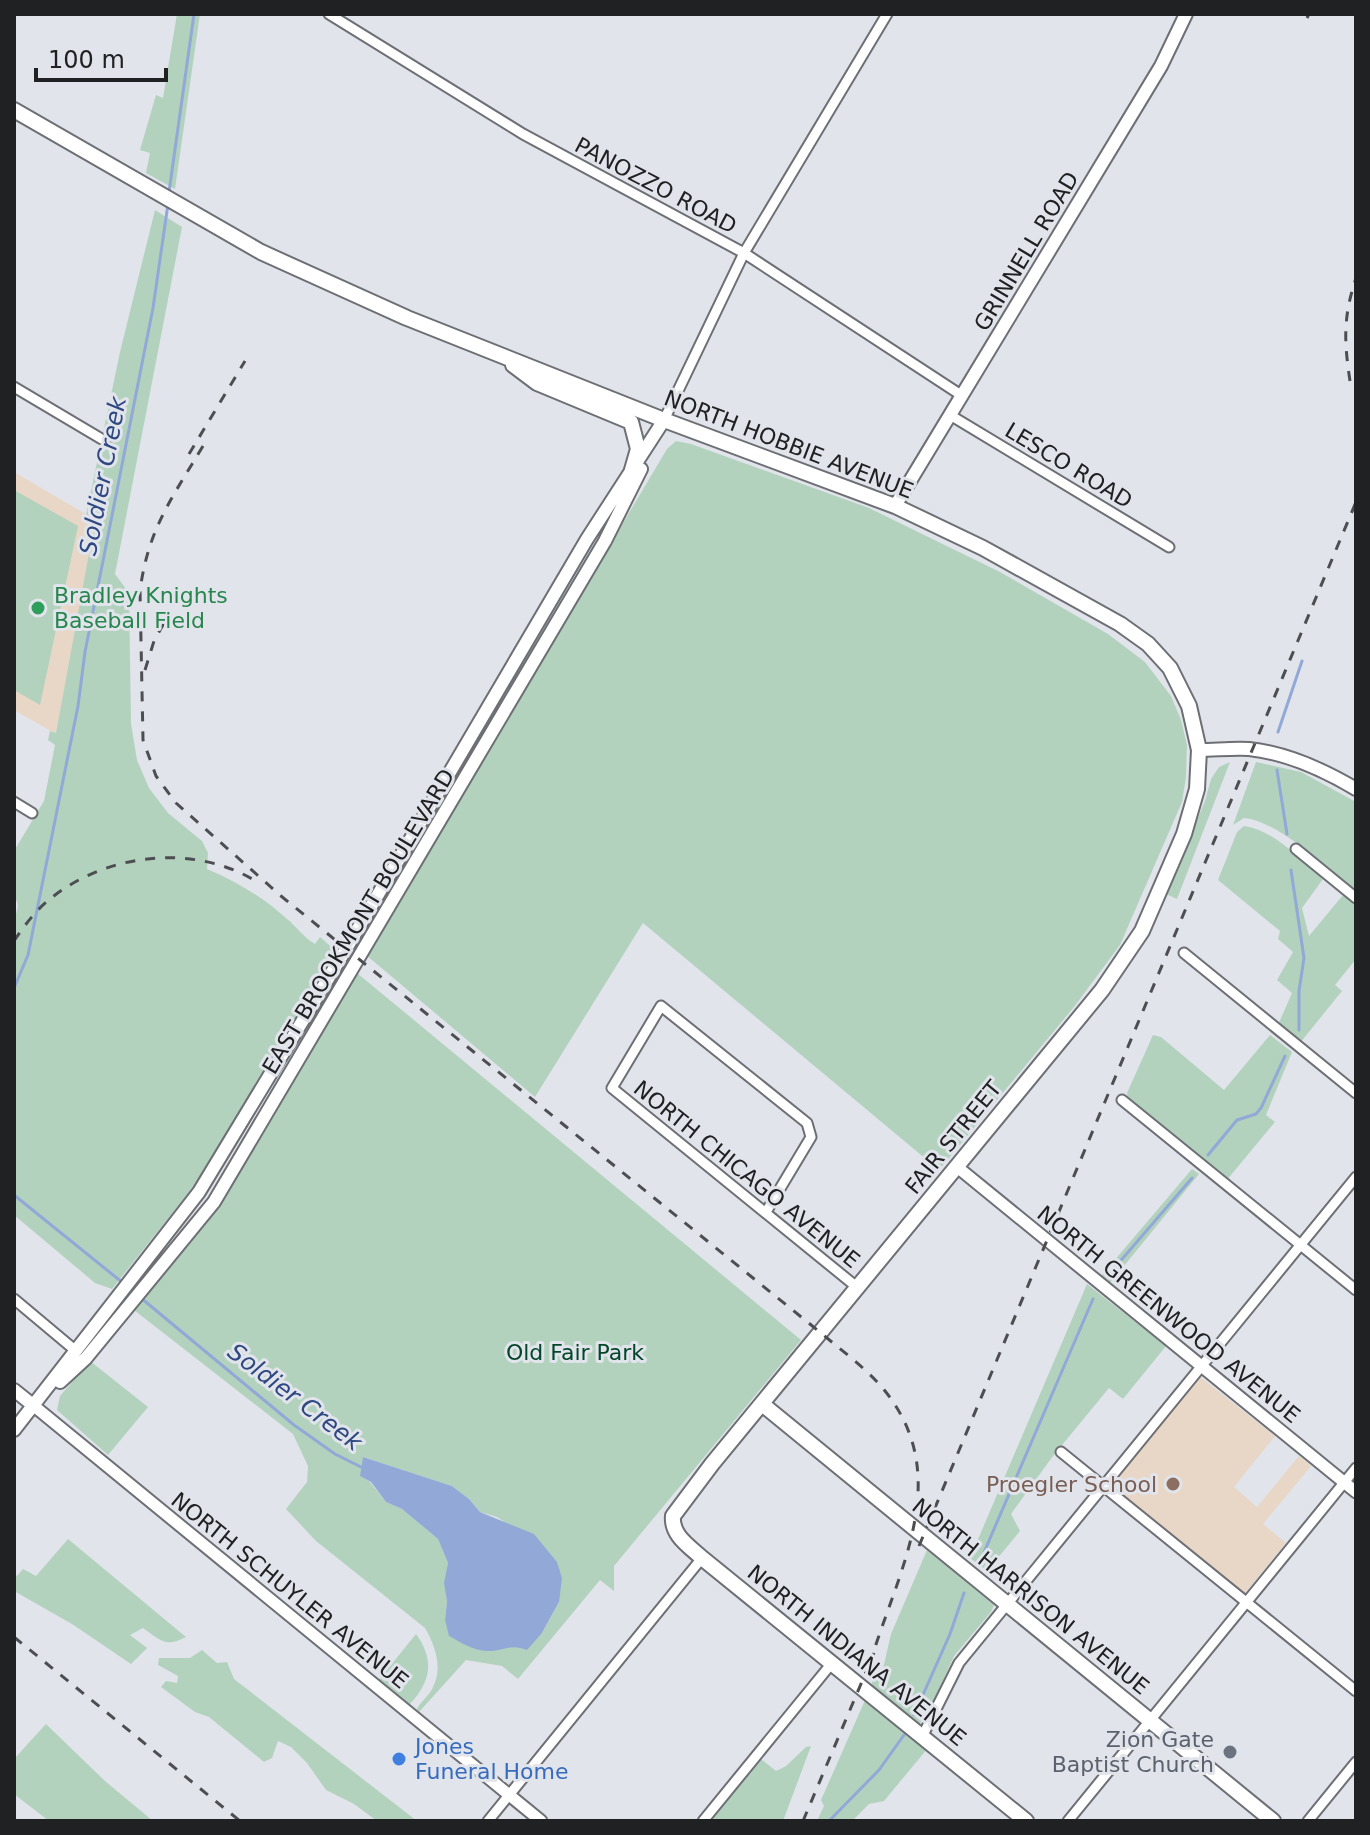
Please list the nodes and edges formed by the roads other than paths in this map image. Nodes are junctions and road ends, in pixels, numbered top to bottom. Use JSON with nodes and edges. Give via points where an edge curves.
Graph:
{"nodes":[{"id":1,"x":329,"y":14,"type":"edge"},
{"id":2,"x":887,"y":14,"type":"edge"},
{"id":3,"x":1186,"y":14,"type":"edge"},
{"id":4,"x":14,"y":110,"type":"edge"},
{"id":5,"x":744,"y":253,"type":"junction"},
{"id":6,"x":503,"y":356,"type":"junction"},
{"id":7,"x":14,"y":387,"type":"edge"},
{"id":8,"x":961,"y":395,"type":"junction"},
{"id":9,"x":950,"y":415,"type":"junction"},
{"id":10,"x":664,"y":420,"type":"junction"},
{"id":11,"x":105,"y":441,"type":"dead end"},
{"id":12,"x":632,"y":470,"type":"junction"},
{"id":13,"x":895,"y":506,"type":"junction"},
{"id":14,"x":1169,"y":547,"type":"dead end"},
{"id":15,"x":1199,"y":750,"type":"junction"},
{"id":16,"x":1356,"y":789,"type":"edge"},
{"id":17,"x":14,"y":802,"type":"edge"},
{"id":18,"x":32,"y":813,"type":"dead end"},
{"id":19,"x":1296,"y":849,"type":"dead end"},
{"id":20,"x":1356,"y":898,"type":"edge"},
{"id":21,"x":1184,"y":953,"type":"dead end"},
{"id":22,"x":1356,"y":1093,"type":"edge"},
{"id":23,"x":1122,"y":1100,"type":"dead end"},
{"id":24,"x":956,"y":1166,"type":"junction"},
{"id":25,"x":1356,"y":1177,"type":"edge"},
{"id":26,"x":766,"y":1212,"type":"junction"},
{"id":27,"x":1300,"y":1245,"type":"junction"},
{"id":28,"x":858,"y":1288,"type":"junction"},
{"id":29,"x":1356,"y":1290,"type":"edge"},
{"id":30,"x":14,"y":1299,"type":"edge"},
{"id":31,"x":125,"y":1299,"type":"junction"},
{"id":32,"x":76,"y":1351,"type":"junction"},
{"id":33,"x":1202,"y":1366,"type":"junction"},
{"id":34,"x":14,"y":1390,"type":"edge"},
{"id":35,"x":762,"y":1404,"type":"junction"},
{"id":36,"x":34,"y":1406,"type":"junction"},
{"id":37,"x":14,"y":1430,"type":"edge"},
{"id":38,"x":1061,"y":1452,"type":"dead end"},
{"id":39,"x":1356,"y":1468,"type":"edge"},
{"id":40,"x":1344,"y":1483,"type":"junction"},
{"id":41,"x":1104,"y":1487,"type":"junction"},
{"id":42,"x":1356,"y":1492,"type":"edge"},
{"id":43,"x":673,"y":1516,"type":"joint"},
{"id":44,"x":702,"y":1558,"type":"junction"},
{"id":45,"x":1246,"y":1602,"type":"junction"},
{"id":46,"x":1008,"y":1604,"type":"junction"},
{"id":47,"x":832,"y":1663,"type":"junction"},
{"id":48,"x":1356,"y":1691,"type":"edge"},
{"id":49,"x":1150,"y":1721,"type":"junction"},
{"id":50,"x":922,"y":1737,"type":"junction"},
{"id":51,"x":1356,"y":1762,"type":"edge"},
{"id":52,"x":509,"y":1795,"type":"junction"},
{"id":53,"x":488,"y":1821,"type":"edge"},
{"id":54,"x":541,"y":1821,"type":"edge"},
{"id":55,"x":703,"y":1821,"type":"edge"},
{"id":56,"x":1026,"y":1821,"type":"edge"},
{"id":57,"x":1068,"y":1821,"type":"edge"},
{"id":58,"x":1273,"y":1821,"type":"edge"},
{"id":59,"x":1308,"y":1821,"type":"edge"}],
"edges":[{"from":1,"to":5,"type":"street","name":"PANOZZO ROAD","via":[[523,134]]},
{"from":2,"to":5,"type":"street","name":"EAST BROOKMONT BOULEVARD"},
{"from":3,"to":8,"type":"main road","name":"GRINNELL ROAD","via":[[1161,66]]},
{"from":4,"to":6,"type":"main road","name":"NORTH HOBBIE AVENUE","via":[[261,252]]},
{"from":5,"to":8,"type":"street","name":"PANOZZO ROAD"},
{"from":5,"to":10,"type":"street","name":"EAST BROOKMONT BOULEVARD"},
{"from":6,"to":10,"type":"main road","name":"NORTH HOBBIE AVENUE"},
{"from":6,"to":12,"type":"main road","via":[[537,383],[631,422],[638,449]]},
{"from":7,"to":11,"type":"street"},
{"from":8,"to":9,"type":"main road","name":"GRINNELL ROAD"},
{"from":9,"to":13,"type":"main road","name":"GRINNELL ROAD"},
{"from":9,"to":14,"type":"street","name":"LESCO ROAD"},
{"from":10,"to":12,"type":"main road","name":"EAST BROOKMONT BOULEVARD"},
{"from":10,"to":13,"type":"main road","name":"NORTH HOBBIE AVENUE"},
{"from":10,"to":31,"type":"main road","name":"EAST BROOKMONT BOULEVARD","via":[[605,541],[214,1202],[144,1287]]},
{"from":12,"to":31,"type":"main road","name":"EAST BROOKMONT BOULEVARD","via":[[199,1192],[133,1278]]},
{"from":13,"to":15,"type":"main road","name":"NORTH HOBBIE AVENUE","via":[[983,548],[1142,638],[1180,684]]},
{"from":15,"to":16,"type":"main road","via":[[1251,749],[1287,757]]},
{"from":15,"to":24,"type":"main road","name":"FAIR STREET","via":[[1197,789],[1184,834],[1142,931],[1102,990]]},
{"from":17,"to":18,"type":"street"},
{"from":19,"to":20,"type":"street"},
{"from":21,"to":22,"type":"street"},
{"from":23,"to":27,"type":"street"},
{"from":24,"to":28,"type":"main road","name":"FAIR STREET"},
{"from":24,"to":33,"type":"street","name":"NORTH GREENWOOD AVENUE"},
{"from":25,"to":27,"type":"street"},
{"from":26,"to":26,"type":"street","name":"NORTH CHICAGO AVENUE","via":[[612,1088],[661,1006],[807,1123],[811,1137]]},
{"from":26,"to":28,"type":"street","name":"NORTH CHICAGO AVENUE"},
{"from":27,"to":29,"type":"street"},
{"from":27,"to":33,"type":"street"},
{"from":28,"to":35,"type":"main road","name":"FAIR STREET"},
{"from":30,"to":32,"type":"street"},
{"from":31,"to":32,"type":"main road","name":"EAST BROOKMONT BOULEVARD"},
{"from":31,"to":36,"type":"main road","name":"EAST BROOKMONT BOULEVARD","via":[[86,1358]]},
{"from":32,"to":36,"type":"main road","name":"EAST BROOKMONT BOULEVARD"},
{"from":33,"to":40,"type":"street","name":"NORTH GREENWOOD AVENUE"},
{"from":33,"to":41,"type":"street"},
{"from":34,"to":36,"type":"main road","name":"NORTH SCHUYLER AVENUE"},
{"from":35,"to":43,"type":"main road","name":"FAIR STREET"},
{"from":35,"to":46,"type":"main road","name":"NORTH HARRISON AVENUE"},
{"from":36,"to":37,"type":"main road","name":"EAST BROOKMONT BOULEVARD"},
{"from":36,"to":52,"type":"street","name":"NORTH SCHUYLER AVENUE"},
{"from":38,"to":41,"type":"street"},
{"from":39,"to":40,"type":"street"},
{"from":40,"to":42,"type":"street","name":"NORTH GREENWOOD AVENUE"},
{"from":40,"to":45,"type":"street"},
{"from":41,"to":45,"type":"street"},
{"from":41,"to":46,"type":"street"},
{"from":43,"to":44,"type":"main road","name":"NORTH INDIANA AVENUE","via":[[678,1535]]},
{"from":44,"to":47,"type":"main road","name":"NORTH INDIANA AVENUE"},
{"from":44,"to":52,"type":"street"},
{"from":45,"to":48,"type":"street"},
{"from":45,"to":49,"type":"street"},
{"from":46,"to":49,"type":"main road","name":"NORTH HARRISON AVENUE"},
{"from":46,"to":50,"type":"street","via":[[959,1663]]},
{"from":47,"to":50,"type":"main road","name":"NORTH INDIANA AVENUE"},
{"from":47,"to":55,"type":"street"},
{"from":49,"to":57,"type":"street"},
{"from":49,"to":58,"type":"main road","name":"NORTH HARRISON AVENUE"},
{"from":50,"to":56,"type":"main road","name":"NORTH INDIANA AVENUE"},
{"from":51,"to":59,"type":"street"},
{"from":52,"to":53,"type":"street"},
{"from":52,"to":54,"type":"street","name":"NORTH SCHUYLER AVENUE"}]}
